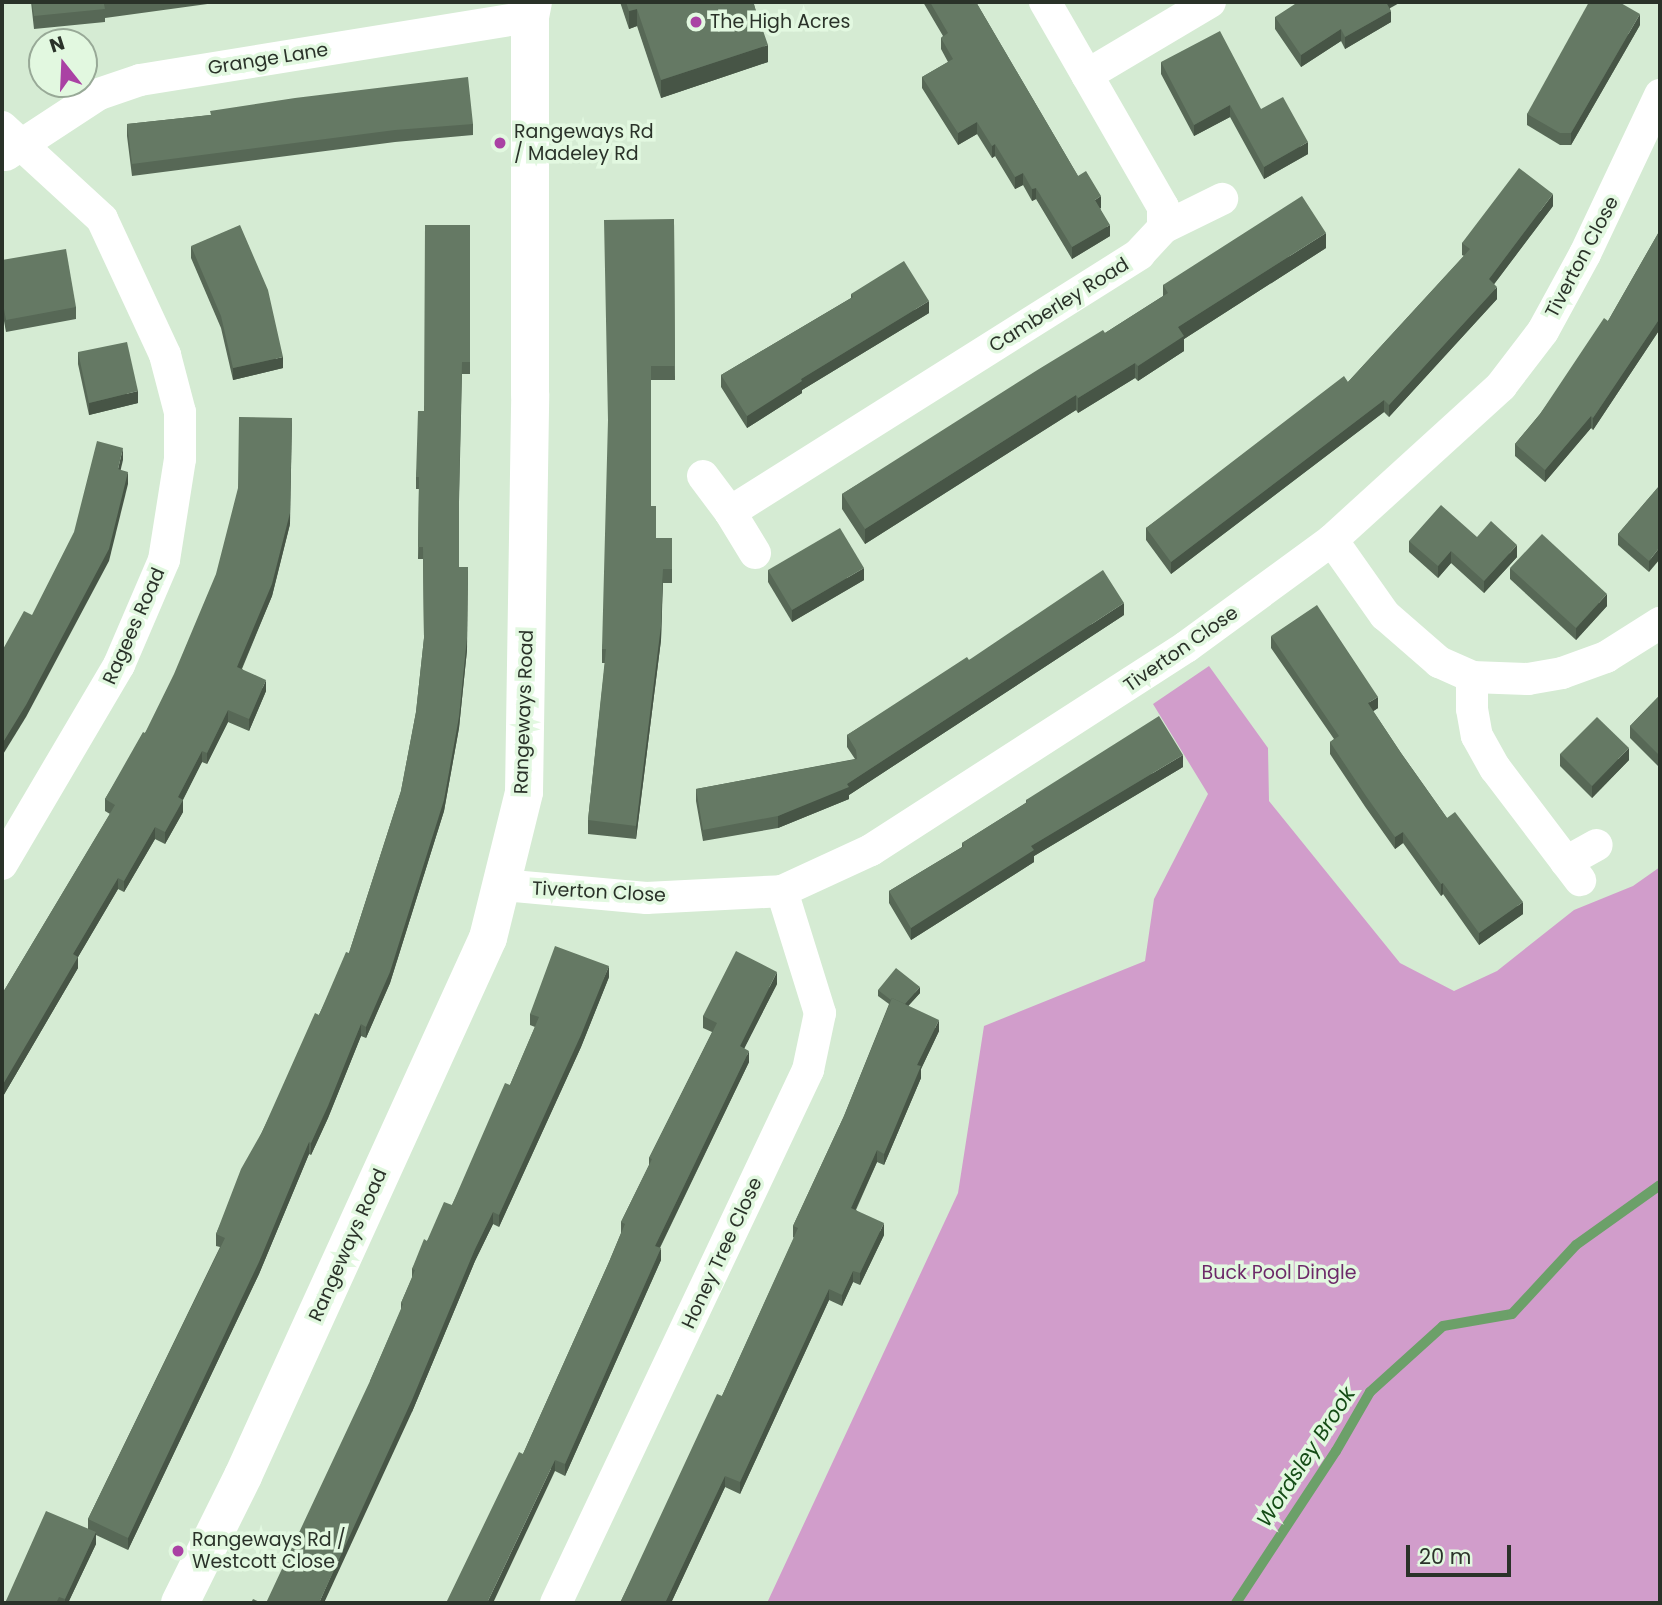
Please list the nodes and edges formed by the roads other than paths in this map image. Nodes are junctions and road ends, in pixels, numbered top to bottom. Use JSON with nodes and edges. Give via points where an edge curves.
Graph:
{"nodes":[{"id":1,"x":1045,"y":2,"type":"edge"},
{"id":2,"x":1210,"y":2,"type":"edge"},
{"id":3,"x":532,"y":9,"type":"edge"},
{"id":4,"x":1087,"y":75,"type":"junction"},
{"id":5,"x":1660,"y":95,"type":"edge"},
{"id":6,"x":8,"y":143,"type":"edge"},
{"id":7,"x":1222,"y":199,"type":"dead end"},
{"id":8,"x":1163,"y":228,"type":"junction"},
{"id":9,"x":703,"y":476,"type":"dead end"},
{"id":10,"x":730,"y":512,"type":"junction"},
{"id":11,"x":1332,"y":540,"type":"junction"},
{"id":12,"x":755,"y":553,"type":"dead end"},
{"id":13,"x":1660,"y":623,"type":"edge"},
{"id":14,"x":1472,"y":677,"type":"junction"},
{"id":15,"x":1597,"y":845,"type":"dead end"},
{"id":16,"x":2,"y":864,"type":"edge"},
{"id":17,"x":503,"y":886,"type":"junction"},
{"id":18,"x":782,"y":891,"type":"junction"},
{"id":19,"x":180,"y":1603,"type":"edge"},
{"id":20,"x":556,"y":1603,"type":"edge"}],
"edges":[{"from":1,"to":4,"type":"street"},
{"from":2,"to":4,"type":"street"},
{"from":3,"to":6,"type":"street","name":"Grange Lane","via":[[140,80],[99,94]]},
{"from":3,"to":17,"type":"street","name":"Rangeways Road","via":[[524,792]]},
{"from":4,"to":8,"type":"street","via":[[1163,207]]},
{"from":5,"to":11,"type":"street","name":"Tiverton Close","via":[[1614,198],[1543,331],[1500,386]]},
{"from":6,"to":16,"type":"street","name":"Ragees Road","via":[[102,219],[165,355],[180,412],[180,459],[164,560],[119,665]]},
{"from":7,"to":8,"type":"street"},
{"from":8,"to":10,"type":"street","name":"Camberley Road","via":[[1139,254]]},
{"from":9,"to":10,"type":"street"},
{"from":10,"to":12,"type":"street"},
{"from":11,"to":14,"type":"street","via":[[1385,615],[1439,663]]},
{"from":11,"to":18,"type":"street","name":"Tiverton Close","via":[[1084,715],[871,850]]},
{"from":13,"to":14,"type":"street","via":[[1606,657],[1562,673]]},
{"from":14,"to":15,"type":"street","via":[[1477,736],[1495,768],[1573,871]]},
{"from":17,"to":18,"type":"street","name":"Tiverton Close","via":[[646,898]]},
{"from":17,"to":19,"type":"street","name":"Rangeways Road","via":[[488,938],[243,1476]]},
{"from":18,"to":20,"type":"street","name":"Honey Tree Close","via":[[820,1013],[808,1070]]}]}
